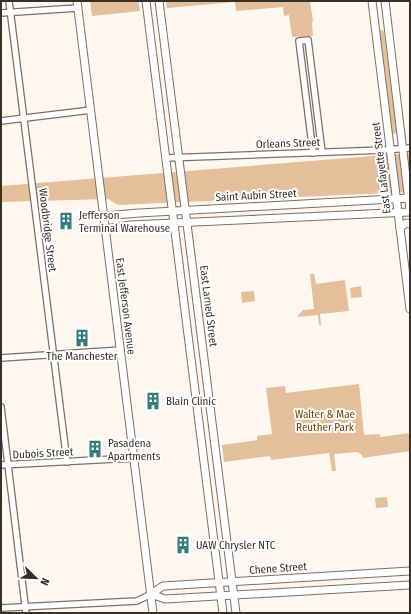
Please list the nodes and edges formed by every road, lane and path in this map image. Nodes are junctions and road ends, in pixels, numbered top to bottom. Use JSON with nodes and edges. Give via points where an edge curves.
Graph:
{"nodes":[{"id":1,"x":9,"y":1,"type":"edge"},
{"id":2,"x":146,"y":1,"type":"edge"},
{"id":3,"x":159,"y":1,"type":"edge"},
{"id":4,"x":372,"y":1,"type":"edge"},
{"id":5,"x":385,"y":1,"type":"edge"},
{"id":6,"x":78,"y":4,"type":"edge"},
{"id":7,"x":1,"y":13,"type":"edge"},
{"id":8,"x":11,"y":13,"type":"junction"},
{"id":9,"x":388,"y":25,"type":"junction"},
{"id":10,"x":375,"y":26,"type":"junction"},
{"id":11,"x":314,"y":93,"type":"junction"},
{"id":12,"x":306,"y":94,"type":"junction"},
{"id":13,"x":173,"y":105,"type":"junction"},
{"id":14,"x":159,"y":107,"type":"junction"},
{"id":15,"x":91,"y":110,"type":"junction"},
{"id":16,"x":24,"y":118,"type":"junction"},
{"id":17,"x":1,"y":121,"type":"edge"},
{"id":18,"x":401,"y":130,"type":"junction"},
{"id":19,"x":388,"y":134,"type":"junction"},
{"id":20,"x":164,"y":143,"type":"junction"},
{"id":21,"x":177,"y":143,"type":"junction"},
{"id":22,"x":407,"y":148,"type":"edge"},
{"id":23,"x":391,"y":150,"type":"junction"},
{"id":24,"x":322,"y":152,"type":"junction"},
{"id":25,"x":313,"y":153,"type":"junction"},
{"id":26,"x":166,"y":158,"type":"junction"},
{"id":27,"x":179,"y":158,"type":"junction"},
{"id":28,"x":409,"y":198,"type":"edge"},
{"id":29,"x":384,"y":199,"type":"junction"},
{"id":30,"x":397,"y":199,"type":"junction"},
{"id":31,"x":292,"y":204,"type":"junction"},
{"id":32,"x":200,"y":209,"type":"junction"},
{"id":33,"x":186,"y":210,"type":"junction"},
{"id":34,"x":172,"y":211,"type":"junction"},
{"id":35,"x":410,"y":211,"type":"edge"},
{"id":36,"x":160,"y":212,"type":"junction"},
{"id":37,"x":398,"y":212,"type":"junction"},
{"id":38,"x":384,"y":213,"type":"junction"},
{"id":39,"x":124,"y":214,"type":"junction"},
{"id":40,"x":104,"y":216,"type":"junction"},
{"id":41,"x":293,"y":218,"type":"junction"},
{"id":42,"x":201,"y":222,"type":"junction"},
{"id":43,"x":174,"y":223,"type":"junction"},
{"id":44,"x":188,"y":223,"type":"junction"},
{"id":45,"x":160,"y":224,"type":"junction"},
{"id":46,"x":410,"y":224,"type":"edge"},
{"id":47,"x":126,"y":226,"type":"junction"},
{"id":48,"x":400,"y":228,"type":"junction"},
{"id":49,"x":106,"y":229,"type":"junction"},
{"id":50,"x":189,"y":235,"type":"junction"},
{"id":51,"x":176,"y":237,"type":"junction"},
{"id":52,"x":409,"y":289,"type":"edge"},
{"id":53,"x":197,"y":302,"type":"junction"},
{"id":54,"x":184,"y":303,"type":"junction"},
{"id":55,"x":410,"y":308,"type":"edge"},
{"id":56,"x":121,"y":350,"type":"junction"},
{"id":57,"x":54,"y":354,"type":"junction"},
{"id":58,"x":1,"y":358,"type":"edge"},
{"id":59,"x":210,"y":406,"type":"junction"},
{"id":60,"x":1,"y":407,"type":"edge"},
{"id":61,"x":197,"y":408,"type":"junction"},
{"id":62,"x":134,"y":458,"type":"junction"},
{"id":63,"x":67,"y":462,"type":"junction"},
{"id":64,"x":1,"y":465,"type":"edge"},
{"id":65,"x":8,"y":465,"type":"junction"},
{"id":66,"x":230,"y":566,"type":"junction"},
{"id":67,"x":217,"y":567,"type":"junction"},
{"id":68,"x":410,"y":571,"type":"edge"},
{"id":69,"x":369,"y":574,"type":"junction"},
{"id":70,"x":305,"y":577,"type":"junction"},
{"id":71,"x":248,"y":581,"type":"junction"},
{"id":72,"x":232,"y":582,"type":"junction"},
{"id":73,"x":219,"y":583,"type":"junction"},
{"id":74,"x":204,"y":584,"type":"junction"},
{"id":75,"x":172,"y":585,"type":"junction"},
{"id":76,"x":410,"y":585,"type":"edge"},
{"id":77,"x":370,"y":587,"type":"junction"},
{"id":78,"x":306,"y":590,"type":"junction"},
{"id":79,"x":151,"y":594,"type":"junction"},
{"id":80,"x":248,"y":594,"type":"junction"},
{"id":81,"x":234,"y":595,"type":"junction"},
{"id":82,"x":220,"y":596,"type":"junction"},
{"id":83,"x":204,"y":597,"type":"junction"},
{"id":84,"x":173,"y":599,"type":"junction"},
{"id":85,"x":1,"y":608,"type":"edge"},
{"id":86,"x":26,"y":610,"type":"edge"},
{"id":87,"x":236,"y":610,"type":"edge"},
{"id":88,"x":222,"y":611,"type":"edge"},
{"id":89,"x":153,"y":613,"type":"edge"}],
"edges":[{"from":1,"to":8,"type":"street","name":"Woodbridge Street"},
{"from":2,"to":14,"type":"street"},
{"from":3,"to":13,"type":"street","name":"East Larned Street"},
{"from":4,"to":10,"type":"street","name":"East Lafayette Street"},
{"from":5,"to":9,"type":"street"},
{"from":6,"to":8,"type":"street"},
{"from":6,"to":15,"type":"street","name":"East Jefferson Avenue"},
{"from":7,"to":8,"type":"street"},
{"from":8,"to":16,"type":"street","name":"Woodbridge Street"},
{"from":9,"to":10,"type":"street"},
{"from":9,"to":18,"type":"street"},
{"from":10,"to":19,"type":"street","name":"East Lafayette Street"},
{"from":11,"to":12,"type":"street"},
{"from":11,"to":12,"type":"street","via":[[308,40],[299,41]]},
{"from":11,"to":24,"type":"street"},
{"from":12,"to":25,"type":"street"},
{"from":13,"to":14,"type":"street"},
{"from":13,"to":21,"type":"street","name":"East Larned Street"},
{"from":14,"to":20,"type":"street"},
{"from":15,"to":16,"type":"street"},
{"from":15,"to":40,"type":"street","name":"East Jefferson Avenue"},
{"from":16,"to":17,"type":"street"},
{"from":16,"to":57,"type":"street","name":"Woodbridge Street"},
{"from":18,"to":19,"type":"street","via":[[397,136]]},
{"from":18,"to":22,"type":"street"},
{"from":19,"to":23,"type":"street","name":"East Lafayette Street"},
{"from":20,"to":21,"type":"street","via":[[170,146]]},
{"from":20,"to":26,"type":"street"},
{"from":21,"to":27,"type":"street","name":"East Larned Street"},
{"from":22,"to":23,"type":"street","name":"Orleans Street"},
{"from":22,"to":28,"type":"street","via":[[404,162]]},
{"from":23,"to":24,"type":"street","name":"Orleans Street"},
{"from":23,"to":30,"type":"street","name":"East Lafayette Street"},
{"from":24,"to":25,"type":"street","name":"Orleans Street"},
{"from":25,"to":27,"type":"street","name":"Orleans Street"},
{"from":26,"to":27,"type":"street","name":"Orleans Street"},
{"from":26,"to":34,"type":"street"},
{"from":27,"to":33,"type":"street","name":"East Larned Street"},
{"from":28,"to":30,"type":"street","name":"Saint Aubin Street"},
{"from":28,"to":35,"type":"street"},
{"from":29,"to":30,"type":"street","name":"Saint Aubin Street"},
{"from":29,"to":31,"type":"street","name":"Saint Aubin Street"},
{"from":29,"to":38,"type":"street"},
{"from":30,"to":37,"type":"street","name":"East Lafayette Street"},
{"from":31,"to":32,"type":"street","name":"Saint Aubin Street"},
{"from":31,"to":41,"type":"street"},
{"from":32,"to":33,"type":"street","name":"Saint Aubin Street"},
{"from":32,"to":42,"type":"street","via":[[198,216]]},
{"from":33,"to":34,"type":"street","name":"Saint Aubin Street"},
{"from":33,"to":44,"type":"street","name":"East Larned Street"},
{"from":34,"to":36,"type":"street","name":"Saint Aubin Street"},
{"from":34,"to":43,"type":"street"},
{"from":35,"to":37,"type":"street"},
{"from":36,"to":39,"type":"street","name":"Saint Aubin Street"},
{"from":36,"to":45,"type":"street"},
{"from":37,"to":38,"type":"street"},
{"from":37,"to":48,"type":"street","name":"East Lafayette Street"},
{"from":38,"to":41,"type":"street"},
{"from":39,"to":40,"type":"street","name":"Saint Aubin Street"},
{"from":39,"to":47,"type":"street"},
{"from":40,"to":49,"type":"street","name":"East Jefferson Avenue"},
{"from":41,"to":42,"type":"street"},
{"from":42,"to":44,"type":"street"},
{"from":43,"to":44,"type":"street"},
{"from":43,"to":45,"type":"street"},
{"from":43,"to":51,"type":"street"},
{"from":44,"to":50,"type":"street","name":"East Larned Street"},
{"from":45,"to":47,"type":"street"},
{"from":46,"to":48,"type":"street","via":[[406,223]]},
{"from":47,"to":49,"type":"street"},
{"from":48,"to":52,"type":"street","name":"East Lafayette Street"},
{"from":49,"to":56,"type":"street","name":"East Jefferson Avenue"},
{"from":50,"to":51,"type":"street","via":[[182,234]]},
{"from":50,"to":53,"type":"street","name":"East Larned Street"},
{"from":51,"to":54,"type":"street"},
{"from":52,"to":55,"type":"street","name":"East Lafayette Street"},
{"from":53,"to":54,"type":"street"},
{"from":53,"to":59,"type":"street","name":"East Larned Street"},
{"from":54,"to":61,"type":"street"},
{"from":56,"to":57,"type":"street"},
{"from":56,"to":62,"type":"street","name":"East Jefferson Avenue"},
{"from":57,"to":58,"type":"street"},
{"from":57,"to":63,"type":"street","name":"Woodbridge Street"},
{"from":59,"to":61,"type":"street"},
{"from":59,"to":66,"type":"street","name":"East Larned Street"},
{"from":60,"to":65,"type":"street"},
{"from":61,"to":67,"type":"street"},
{"from":62,"to":63,"type":"street","name":"Dubois Street"},
{"from":62,"to":79,"type":"street","name":"East Jefferson Avenue"},
{"from":63,"to":65,"type":"street","name":"Dubois Street"},
{"from":64,"to":65,"type":"street","name":"Dubois Street"},
{"from":65,"to":86,"type":"street"},
{"from":66,"to":67,"type":"street","via":[[224,571]]},
{"from":66,"to":72,"type":"street","name":"East Larned Street"},
{"from":67,"to":73,"type":"street"},
{"from":68,"to":69,"type":"street","name":"Chene Street"},
{"from":69,"to":70,"type":"street","name":"Chene Street"},
{"from":69,"to":77,"type":"street"},
{"from":70,"to":71,"type":"street","name":"Chene Street"},
{"from":70,"to":78,"type":"street"},
{"from":71,"to":72,"type":"street","name":"Chene Street"},
{"from":71,"to":80,"type":"street","via":[[244,588]]},
{"from":72,"to":73,"type":"street","name":"Chene Street"},
{"from":72,"to":81,"type":"street","name":"East Larned Street"},
{"from":73,"to":74,"type":"street","name":"Chene Street"},
{"from":73,"to":82,"type":"street"},
{"from":74,"to":75,"type":"street","name":"Chene Street"},
{"from":74,"to":83,"type":"street","via":[[208,590]]},
{"from":75,"to":79,"type":"street","name":"Chene Street","via":[[162,586]]},
{"from":75,"to":84,"type":"street","via":[[168,592]]},
{"from":76,"to":77,"type":"street"},
{"from":77,"to":78,"type":"street"},
{"from":78,"to":80,"type":"street"},
{"from":79,"to":84,"type":"street"},
{"from":79,"to":86,"type":"street","name":"Chene Street","via":[[137,601]]},
{"from":79,"to":89,"type":"street","name":"East Jefferson Avenue"},
{"from":80,"to":81,"type":"street"},
{"from":81,"to":82,"type":"street"},
{"from":81,"to":87,"type":"street","name":"East Larned Street"},
{"from":82,"to":83,"type":"street"},
{"from":82,"to":88,"type":"street"},
{"from":83,"to":84,"type":"street"},
{"from":85,"to":86,"type":"street","name":"Chene Street"},
{"from":87,"to":88,"type":"street","via":[[229,606]]}]}
